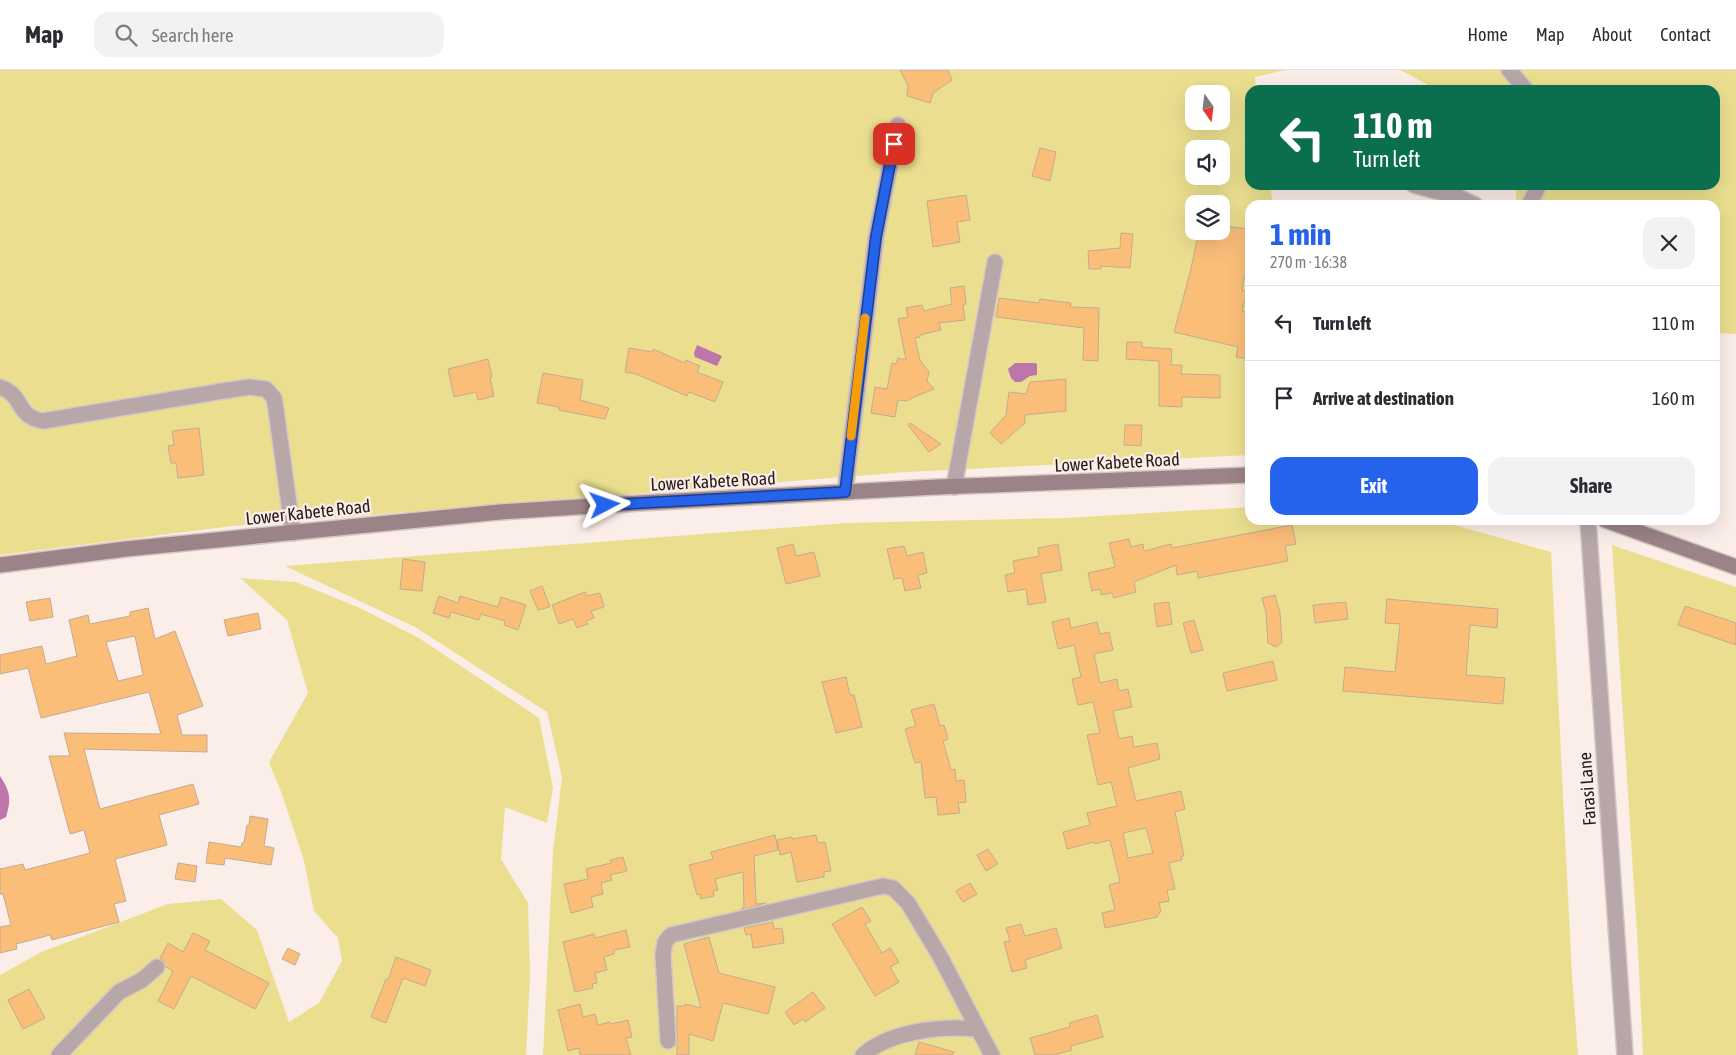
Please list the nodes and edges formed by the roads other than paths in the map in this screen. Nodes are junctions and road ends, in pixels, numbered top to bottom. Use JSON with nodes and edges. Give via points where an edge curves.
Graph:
{"nodes":[{"id":1,"x":1509,"y":70,"type":"edge"},
{"id":2,"x":1522,"y":85,"type":"edge"},
{"id":3,"x":898,"y":125,"type":"dead end"},
{"id":4,"x":1432,"y":190,"type":"edge"},
{"id":5,"x":1464,"y":200,"type":"edge"},
{"id":6,"x":995,"y":262,"type":"dead end"},
{"id":7,"x":0,"y":387,"type":"edge"},
{"id":8,"x":1245,"y":475,"type":"edge"},
{"id":9,"x":954,"y":487,"type":"junction"},
{"id":10,"x":845,"y":492,"type":"junction"},
{"id":11,"x":1588,"y":525,"type":"edge"},
{"id":12,"x":1619,"y":525,"type":"edge"},
{"id":13,"x":293,"y":532,"type":"junction"},
{"id":14,"x":0,"y":565,"type":"edge"},
{"id":15,"x":1736,"y":567,"type":"edge"},
{"id":16,"x":157,"y":967,"type":"dead end"},
{"id":17,"x":978,"y":1029,"type":"junction"},
{"id":18,"x":668,"y":1041,"type":"dead end"},
{"id":19,"x":59,"y":1055,"type":"edge"},
{"id":20,"x":864,"y":1055,"type":"edge"},
{"id":21,"x":992,"y":1055,"type":"edge"},
{"id":22,"x":1625,"y":1055,"type":"edge"}],
"edges":[{"from":1,"to":2,"type":"street"},
{"from":3,"to":10,"type":"street","via":[[876,237]]},
{"from":4,"to":5,"type":"street"},
{"from":6,"to":9,"type":"street"},
{"from":7,"to":13,"type":"street","via":[[14,394],[30,417],[44,421],[249,387],[266,389],[274,398]]},
{"from":8,"to":9,"type":"main road","name":"Lower Kabete Road"},
{"from":9,"to":10,"type":"main road","name":"Lower Kabete Road"},
{"from":10,"to":13,"type":"main road","name":"Lower Kabete Road","via":[[500,512]]},
{"from":11,"to":22,"type":"street","name":"Farasi Lane"},
{"from":12,"to":15,"type":"main road"},
{"from":13,"to":14,"type":"main road","name":"Lower Kabete Road"},
{"from":16,"to":19,"type":"street","via":[[142,980],[119,992]]},
{"from":17,"to":18,"type":"street","via":[[942,958],[908,903],[893,888],[883,886],[671,935],[665,942],[663,954]]},
{"from":17,"to":20,"type":"street","via":[[951,1027],[914,1032],[889,1040]]},
{"from":17,"to":21,"type":"street"}]}
